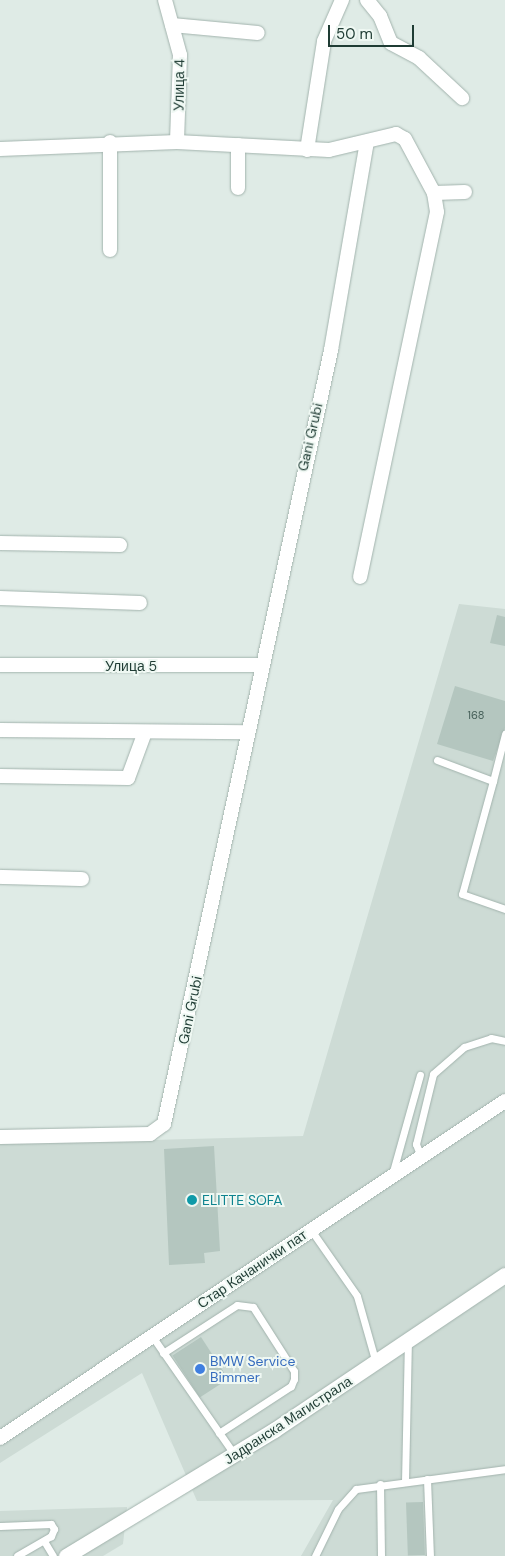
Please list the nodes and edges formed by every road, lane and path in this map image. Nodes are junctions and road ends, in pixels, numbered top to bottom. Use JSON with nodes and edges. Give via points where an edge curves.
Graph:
{"nodes":[{"id":1,"x":165,"y":0,"type":"edge"},
{"id":2,"x":342,"y":0,"type":"edge"},
{"id":3,"x":367,"y":0,"type":"edge"},
{"id":4,"x":172,"y":25,"type":"junction"},
{"id":5,"x":258,"y":33,"type":"dead end"},
{"id":6,"x":462,"y":98,"type":"dead end"},
{"id":7,"x":110,"y":142,"type":"junction"},
{"id":8,"x":177,"y":142,"type":"junction"},
{"id":9,"x":367,"y":142,"type":"junction"},
{"id":10,"x":238,"y":145,"type":"junction"},
{"id":11,"x":0,"y":149,"type":"edge"},
{"id":12,"x":307,"y":150,"type":"junction"},
{"id":13,"x":238,"y":188,"type":"dead end"},
{"id":14,"x":465,"y":192,"type":"dead end"},
{"id":15,"x":434,"y":193,"type":"junction"},
{"id":16,"x":110,"y":250,"type":"dead end"},
{"id":17,"x":0,"y":543,"type":"edge"},
{"id":18,"x":120,"y":545,"type":"dead end"},
{"id":19,"x":360,"y":577,"type":"dead end"},
{"id":20,"x":0,"y":598,"type":"edge"},
{"id":21,"x":140,"y":603,"type":"dead end"},
{"id":22,"x":0,"y":665,"type":"edge"},
{"id":23,"x":263,"y":665,"type":"junction"},
{"id":24,"x":0,"y":730,"type":"edge"},
{"id":25,"x":145,"y":732,"type":"junction"},
{"id":26,"x":248,"y":732,"type":"junction"},
{"id":27,"x":505,"y":734,"type":"edge"},
{"id":28,"x":436,"y":760,"type":"dead end"},
{"id":29,"x":0,"y":776,"type":"edge"},
{"id":30,"x":493,"y":781,"type":"junction"},
{"id":31,"x":0,"y":877,"type":"edge"},
{"id":32,"x":82,"y":879,"type":"dead end"},
{"id":33,"x":505,"y":909,"type":"edge"},
{"id":34,"x":505,"y":1041,"type":"edge"},
{"id":35,"x":420,"y":1074,"type":"dead end"},
{"id":36,"x":505,"y":1101,"type":"edge"},
{"id":37,"x":0,"y":1137,"type":"edge"},
{"id":38,"x":421,"y":1157,"type":"junction"},
{"id":39,"x":392,"y":1176,"type":"junction"},
{"id":40,"x":311,"y":1230,"type":"junction"},
{"id":41,"x":505,"y":1275,"type":"edge"},
{"id":42,"x":152,"y":1336,"type":"junction"},
{"id":43,"x":408,"y":1342,"type":"junction"},
{"id":44,"x":163,"y":1353,"type":"junction"},
{"id":45,"x":376,"y":1363,"type":"junction"},
{"id":46,"x":219,"y":1433,"type":"junction"},
{"id":47,"x":1,"y":1434,"type":"edge"},
{"id":48,"x":234,"y":1455,"type":"junction"},
{"id":49,"x":505,"y":1469,"type":"edge"},
{"id":50,"x":427,"y":1479,"type":"junction"},
{"id":51,"x":405,"y":1482,"type":"junction"},
{"id":52,"x":380,"y":1484,"type":"junction"},
{"id":53,"x":0,"y":1526,"type":"edge"},
{"id":54,"x":44,"y":1541,"type":"junction"},
{"id":55,"x":17,"y":1556,"type":"edge"},
{"id":56,"x":52,"y":1556,"type":"edge"},
{"id":57,"x":66,"y":1556,"type":"edge"},
{"id":58,"x":314,"y":1556,"type":"edge"},
{"id":59,"x":381,"y":1556,"type":"edge"},
{"id":60,"x":430,"y":1556,"type":"edge"}],
"edges":[{"from":1,"to":4,"type":"street","name":"Улица 4"},
{"from":2,"to":12,"type":"street","via":[[324,41]]},
{"from":3,"to":6,"type":"street","via":[[380,16],[391,43],[419,58]]},
{"from":4,"to":5,"type":"street"},
{"from":4,"to":8,"type":"street","name":"Улица 4","via":[[180,55]]},
{"from":7,"to":8,"type":"street"},
{"from":7,"to":11,"type":"street"},
{"from":7,"to":16,"type":"street"},
{"from":8,"to":10,"type":"street"},
{"from":9,"to":12,"type":"street"},
{"from":9,"to":15,"type":"street","via":[[400,134],[418,158]]},
{"from":9,"to":23,"type":"street","name":"Gani Grubi","via":[[331,350]]},
{"from":10,"to":12,"type":"street"},
{"from":10,"to":13,"type":"street"},
{"from":14,"to":15,"type":"street"},
{"from":15,"to":19,"type":"street","via":[[435,224]]},
{"from":17,"to":18,"type":"street"},
{"from":20,"to":21,"type":"street"},
{"from":22,"to":23,"type":"street","name":"Улица 5"},
{"from":23,"to":26,"type":"street","name":"Gani Grubi"},
{"from":24,"to":25,"type":"street"},
{"from":25,"to":26,"type":"street"},
{"from":25,"to":29,"type":"street","via":[[128,778]]},
{"from":26,"to":37,"type":"street","name":"Gani Grubi","via":[[164,1124],[150,1134]]},
{"from":27,"to":30,"type":"lane"},
{"from":28,"to":30,"type":"lane"},
{"from":30,"to":33,"type":"lane","via":[[462,894]]},
{"from":31,"to":32,"type":"street"},
{"from":34,"to":38,"type":"lane","via":[[491,1038],[464,1047],[433,1074],[416,1144]]},
{"from":35,"to":39,"type":"lane"},
{"from":36,"to":38,"type":"street","name":"Стар Качанички пат"},
{"from":38,"to":39,"type":"street","name":"Стар Качанички пат"},
{"from":39,"to":40,"type":"street","name":"Стар Качанички пат"},
{"from":40,"to":42,"type":"street","name":"Стар Качанички пат"},
{"from":40,"to":45,"type":"lane","via":[[357,1296]]},
{"from":41,"to":43,"type":"street","name":"Јадранска Магистрала"},
{"from":42,"to":44,"type":"lane"},
{"from":42,"to":47,"type":"street","name":"Стар Качанички пат"},
{"from":43,"to":45,"type":"street","name":"Јадранска Магистрала"},
{"from":43,"to":51,"type":"lane"},
{"from":44,"to":46,"type":"lane"},
{"from":44,"to":46,"type":"lane","via":[[237,1305],[253,1307],[294,1371],[294,1379],[291,1386]]},
{"from":45,"to":48,"type":"street","name":"Јадранска Магистрала"},
{"from":46,"to":48,"type":"lane"},
{"from":48,"to":57,"type":"street","name":"Јадранска Магистрала"},
{"from":49,"to":50,"type":"lane"},
{"from":50,"to":51,"type":"lane"},
{"from":50,"to":60,"type":"lane"},
{"from":51,"to":52,"type":"lane"},
{"from":52,"to":58,"type":"lane","via":[[356,1489],[338,1509]]},
{"from":52,"to":59,"type":"lane"},
{"from":53,"to":54,"type":"lane","via":[[51,1524],[52,1536]]},
{"from":54,"to":55,"type":"lane"},
{"from":54,"to":56,"type":"lane"}]}
